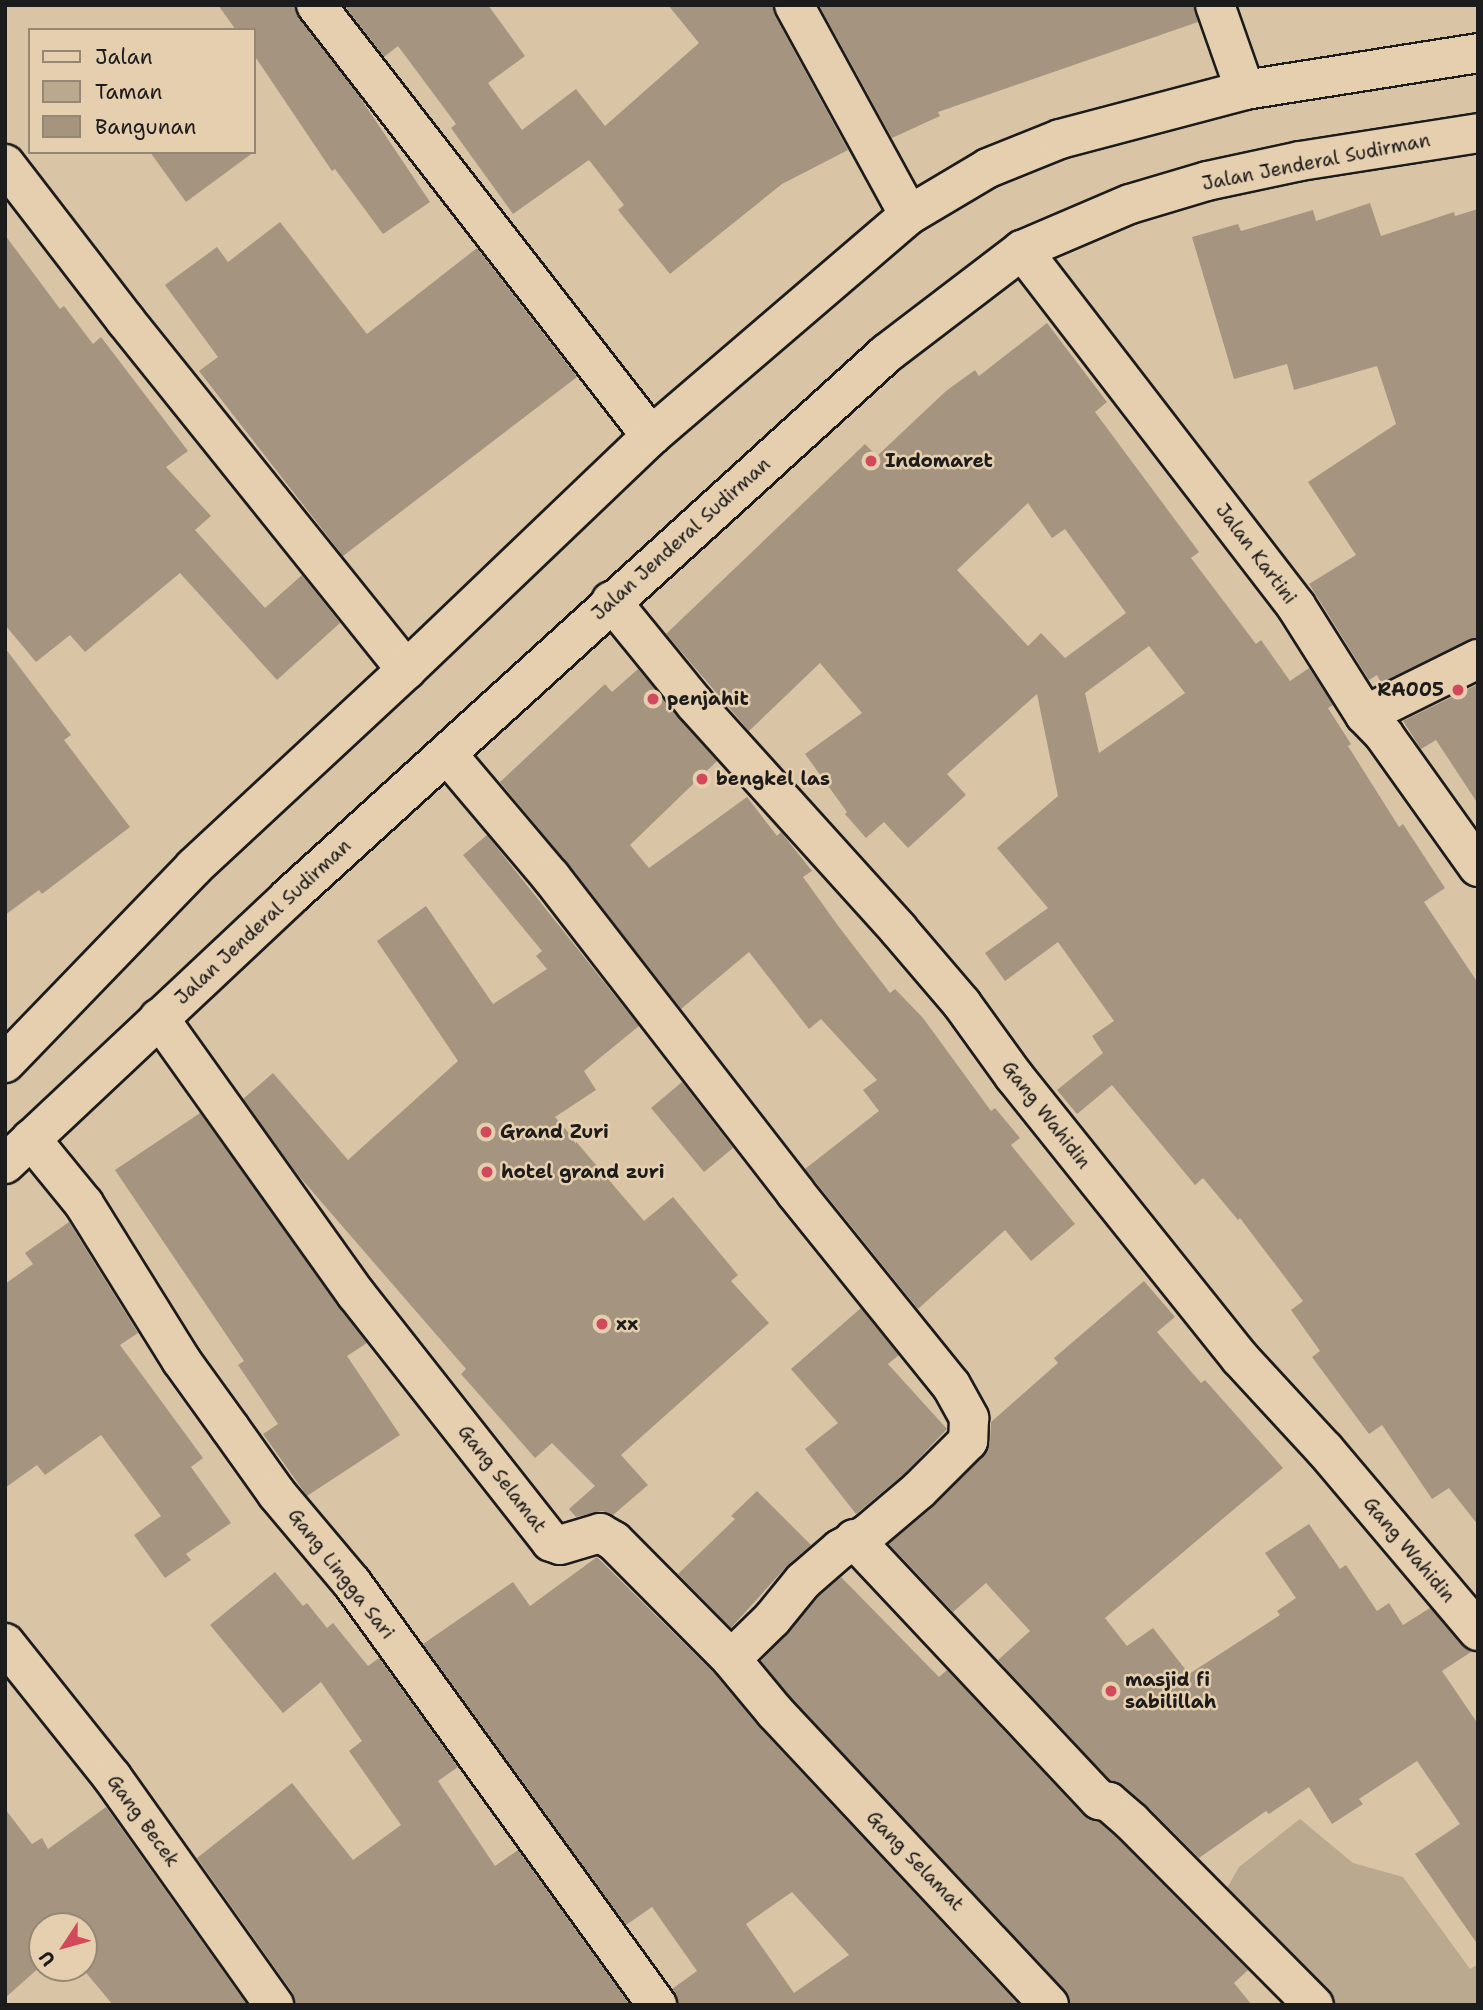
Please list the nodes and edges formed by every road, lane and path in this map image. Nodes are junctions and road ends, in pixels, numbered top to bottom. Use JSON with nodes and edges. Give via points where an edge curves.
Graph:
{"nodes":[{"id":1,"x":316,"y":5,"type":"edge"},
{"id":2,"x":794,"y":5,"type":"edge"},
{"id":3,"x":1215,"y":5,"type":"edge"},
{"id":4,"x":1478,"y":53,"type":"edge"},
{"id":5,"x":1245,"y":90,"type":"junction"},
{"id":6,"x":1478,"y":133,"type":"edge"},
{"id":7,"x":5,"y":164,"type":"edge"},
{"id":8,"x":909,"y":215,"type":"junction"},
{"id":9,"x":1022,"y":250,"type":"junction"},
{"id":10,"x":651,"y":436,"type":"junction"},
{"id":11,"x":611,"y":601,"type":"junction"},
{"id":12,"x":1478,"y":659,"type":"edge"},
{"id":13,"x":406,"y":670,"type":"junction"},
{"id":14,"x":1365,"y":715,"type":"junction"},
{"id":15,"x":447,"y":754,"type":"junction"},
{"id":16,"x":1478,"y":867,"type":"edge"},
{"id":17,"x":159,"y":1018,"type":"junction"},
{"id":18,"x":5,"y":1063,"type":"edge"},
{"id":19,"x":18,"y":1152,"type":"edge"},
{"id":20,"x":854,"y":1539,"type":"junction"},
{"id":21,"x":1478,"y":1630,"type":"edge"},
{"id":22,"x":5,"y":1643,"type":"edge"},
{"id":23,"x":731,"y":1659,"type":"junction"},
{"id":24,"x":274,"y":2005,"type":"edge"},
{"id":25,"x":657,"y":2005,"type":"edge"},
{"id":26,"x":1049,"y":2005,"type":"edge"},
{"id":27,"x":1314,"y":2005,"type":"edge"}],
"edges":[{"from":1,"to":10,"type":"street"},
{"from":2,"to":8,"type":"street"},
{"from":3,"to":5,"type":"street"},
{"from":4,"to":5,"type":"street"},
{"from":5,"to":8,"type":"street","via":[[1060,139],[988,168]]},
{"from":6,"to":9,"type":"street","name":"Jalan Jenderal Sudirman","via":[[1207,181],[1130,204]]},
{"from":7,"to":13,"type":"street"},
{"from":8,"to":10,"type":"street"},
{"from":9,"to":11,"type":"street","name":"Jalan Jenderal Sudirman","via":[[887,353]]},
{"from":9,"to":14,"type":"street","name":"Jalan Kartini","via":[[1296,606]]},
{"from":10,"to":13,"type":"street"},
{"from":11,"to":15,"type":"street","name":"Jalan Jenderal Sudirman"},
{"from":11,"to":21,"type":"street","name":"Gang Wahidin","via":[[695,704],[914,948],[1240,1358]]},
{"from":12,"to":14,"type":"street"},
{"from":13,"to":18,"type":"street","via":[[194,867]]},
{"from":14,"to":16,"type":"street","name":"Jalan Kartini"},
{"from":15,"to":17,"type":"street","name":"Jalan Jenderal Sudirman"},
{"from":15,"to":20,"type":"street","via":[[551,877],[951,1385],[969,1418],[968,1441],[919,1490],[867,1534]]},
{"from":17,"to":19,"type":"street","name":"Jalan Jenderal Sudirman"},
{"from":17,"to":23,"type":"street","name":"Gang Selamat","via":[[356,1294],[551,1542],[560,1545],[607,1535]]},
{"from":19,"to":25,"type":"street","name":"Gang Lingga Sari","via":[[84,1204],[221,1417],[277,1494],[352,1583]]},
{"from":20,"to":23,"type":"street","via":[[803,1581]]},
{"from":20,"to":27,"type":"street","via":[[1099,1800],[1109,1802],[1132,1822]]},
{"from":22,"to":24,"type":"street","name":"Gang Becek","via":[[113,1777]]},
{"from":23,"to":26,"type":"street","name":"Gang Selamat"}]}
